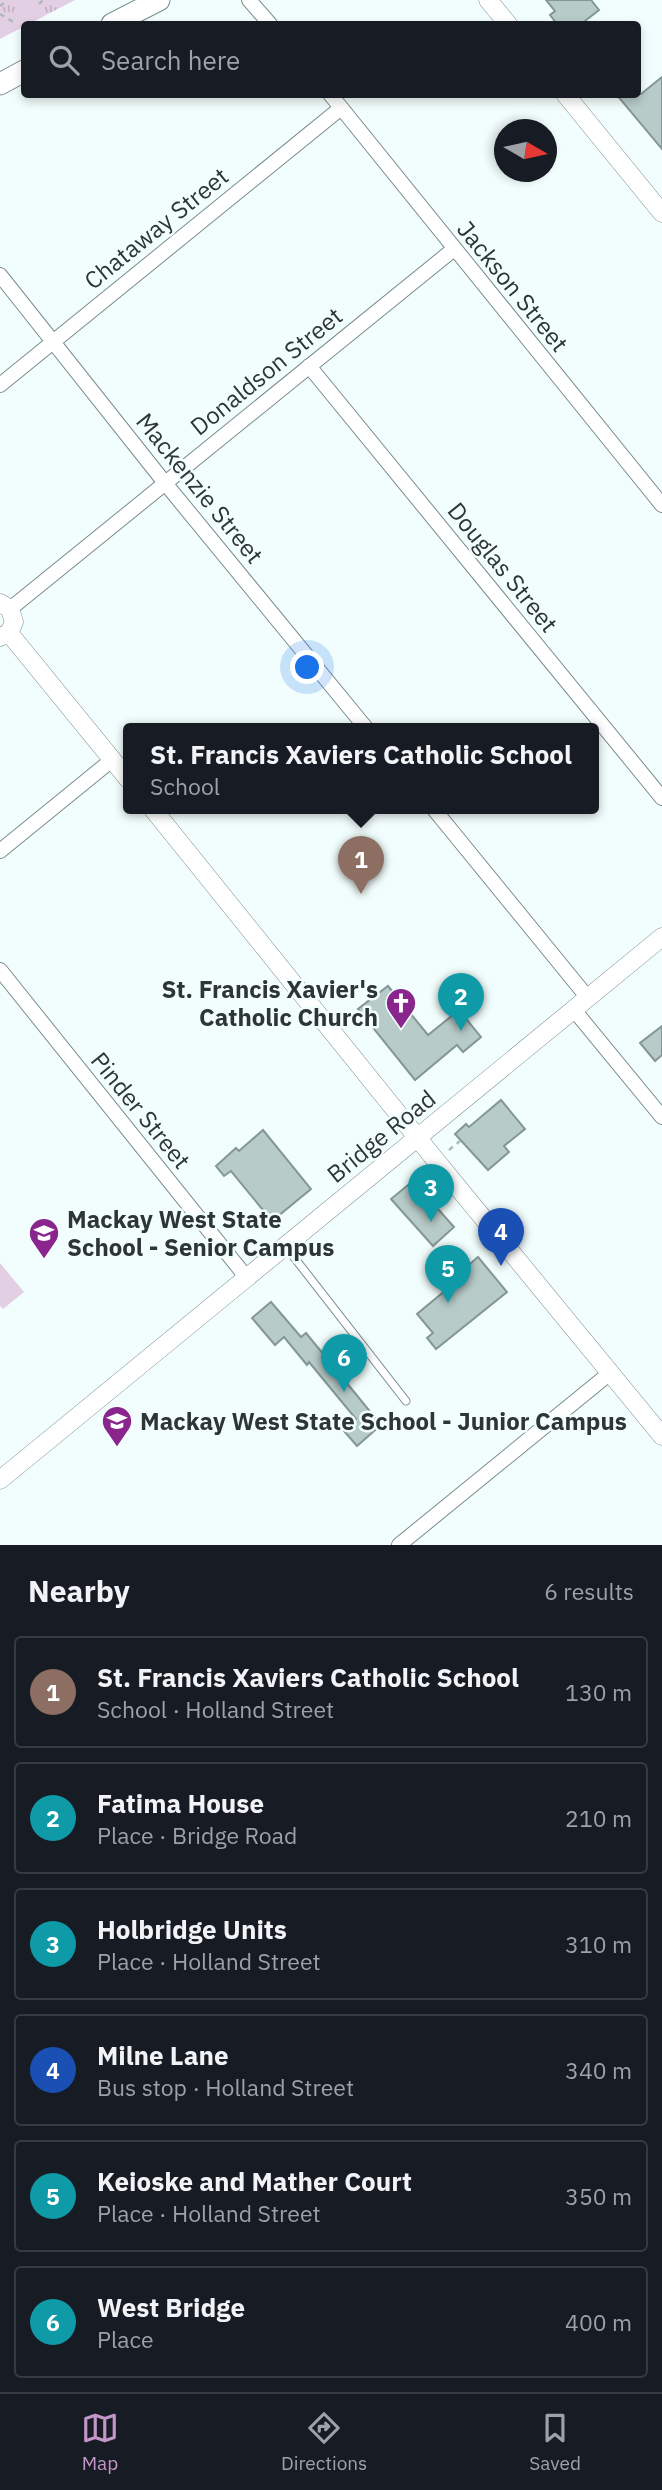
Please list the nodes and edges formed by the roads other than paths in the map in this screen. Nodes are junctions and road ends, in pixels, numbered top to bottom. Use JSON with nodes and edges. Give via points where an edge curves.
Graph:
{"nodes":[{"id":1,"x":159,"y":0,"type":"edge"},
{"id":2,"x":249,"y":0,"type":"edge"},
{"id":3,"x":488,"y":0,"type":"edge"},
{"id":4,"x":118,"y":21,"type":"edge"},
{"id":5,"x":267,"y":21,"type":"edge"},
{"id":6,"x":506,"y":21,"type":"edge"},
{"id":7,"x":21,"y":73,"type":"edge"},
{"id":8,"x":0,"y":84,"type":"edge"},
{"id":9,"x":333,"y":98,"type":"edge"},
{"id":10,"x":568,"y":98,"type":"edge"},
{"id":11,"x":341,"y":108,"type":"junction"},
{"id":12,"x":662,"y":213,"type":"edge"},
{"id":13,"x":454,"y":249,"type":"junction"},
{"id":14,"x":0,"y":275,"type":"edge"},
{"id":15,"x":54,"y":340,"type":"junction"},
{"id":16,"x":309,"y":366,"type":"junction"},
{"id":17,"x":0,"y":385,"type":"edge"},
{"id":18,"x":165,"y":483,"type":"junction"},
{"id":19,"x":662,"y":505,"type":"edge"},
{"id":20,"x":5,"y":606,"type":"edge"},
{"id":21,"x":4,"y":635,"type":"edge"},
{"id":22,"x":362,"y":723,"type":"edge"},
{"id":23,"x":113,"y":759,"type":"junction"},
{"id":24,"x":123,"y":772,"type":"edge"},
{"id":25,"x":662,"y":798,"type":"edge"},
{"id":26,"x":157,"y":814,"type":"edge"},
{"id":27,"x":438,"y":814,"type":"edge"},
{"id":28,"x":0,"y":852,"type":"edge"},
{"id":29,"x":662,"y":937,"type":"edge"},
{"id":30,"x":0,"y":970,"type":"edge"},
{"id":31,"x":588,"y":998,"type":"junction"},
{"id":32,"x":574,"y":1010,"type":"junction"},
{"id":33,"x":662,"y":1118,"type":"edge"},
{"id":34,"x":418,"y":1138,"type":"junction"},
{"id":35,"x":285,"y":1247,"type":"junction"},
{"id":36,"x":247,"y":1278,"type":"junction"},
{"id":37,"x":610,"y":1373,"type":"junction"},
{"id":38,"x":406,"y":1401,"type":"dead end"},
{"id":39,"x":662,"y":1436,"type":"edge"},
{"id":40,"x":0,"y":1480,"type":"edge"},
{"id":41,"x":399,"y":1545,"type":"edge"}],
"edges":[{"from":1,"to":4,"type":"main road"},
{"from":2,"to":5,"type":"street"},
{"from":3,"to":6,"type":"street"},
{"from":7,"to":8,"type":"main road"},
{"from":9,"to":11,"type":"street","name":"Jackson Street"},
{"from":10,"to":12,"type":"street"},
{"from":11,"to":13,"type":"street","name":"Jackson Street"},
{"from":11,"to":15,"type":"street","name":"Chataway Street"},
{"from":13,"to":16,"type":"street","name":"Donaldson Street"},
{"from":13,"to":19,"type":"street","name":"Jackson Street"},
{"from":14,"to":15,"type":"street","name":"Mackenzie Street"},
{"from":15,"to":17,"type":"street","name":"Chataway Street"},
{"from":15,"to":18,"type":"street","name":"Mackenzie Street"},
{"from":16,"to":18,"type":"street","name":"Donaldson Street"},
{"from":16,"to":25,"type":"street","name":"Douglas Street"},
{"from":18,"to":20,"type":"street","name":"Donaldson Street"},
{"from":18,"to":22,"type":"street","name":"Mackenzie Street"},
{"from":20,"to":21,"type":"street","via":[[14,622]]},
{"from":21,"to":23,"type":"street"},
{"from":23,"to":24,"type":"street"},
{"from":23,"to":28,"type":"street"},
{"from":26,"to":34,"type":"street"},
{"from":27,"to":31,"type":"street"},
{"from":29,"to":31,"type":"street","name":"Bridge Road"},
{"from":30,"to":36,"type":"street","name":"Pinder Street"},
{"from":31,"to":32,"type":"street","name":"Bridge Road"},
{"from":32,"to":33,"type":"street"},
{"from":32,"to":34,"type":"street","name":"Bridge Road"},
{"from":34,"to":35,"type":"street","name":"Bridge Road"},
{"from":34,"to":37,"type":"street"},
{"from":35,"to":36,"type":"street","name":"Bridge Road"},
{"from":35,"to":38,"type":"lane"},
{"from":36,"to":40,"type":"street","name":"Bridge Road"},
{"from":37,"to":39,"type":"street"},
{"from":37,"to":41,"type":"street"}]}
